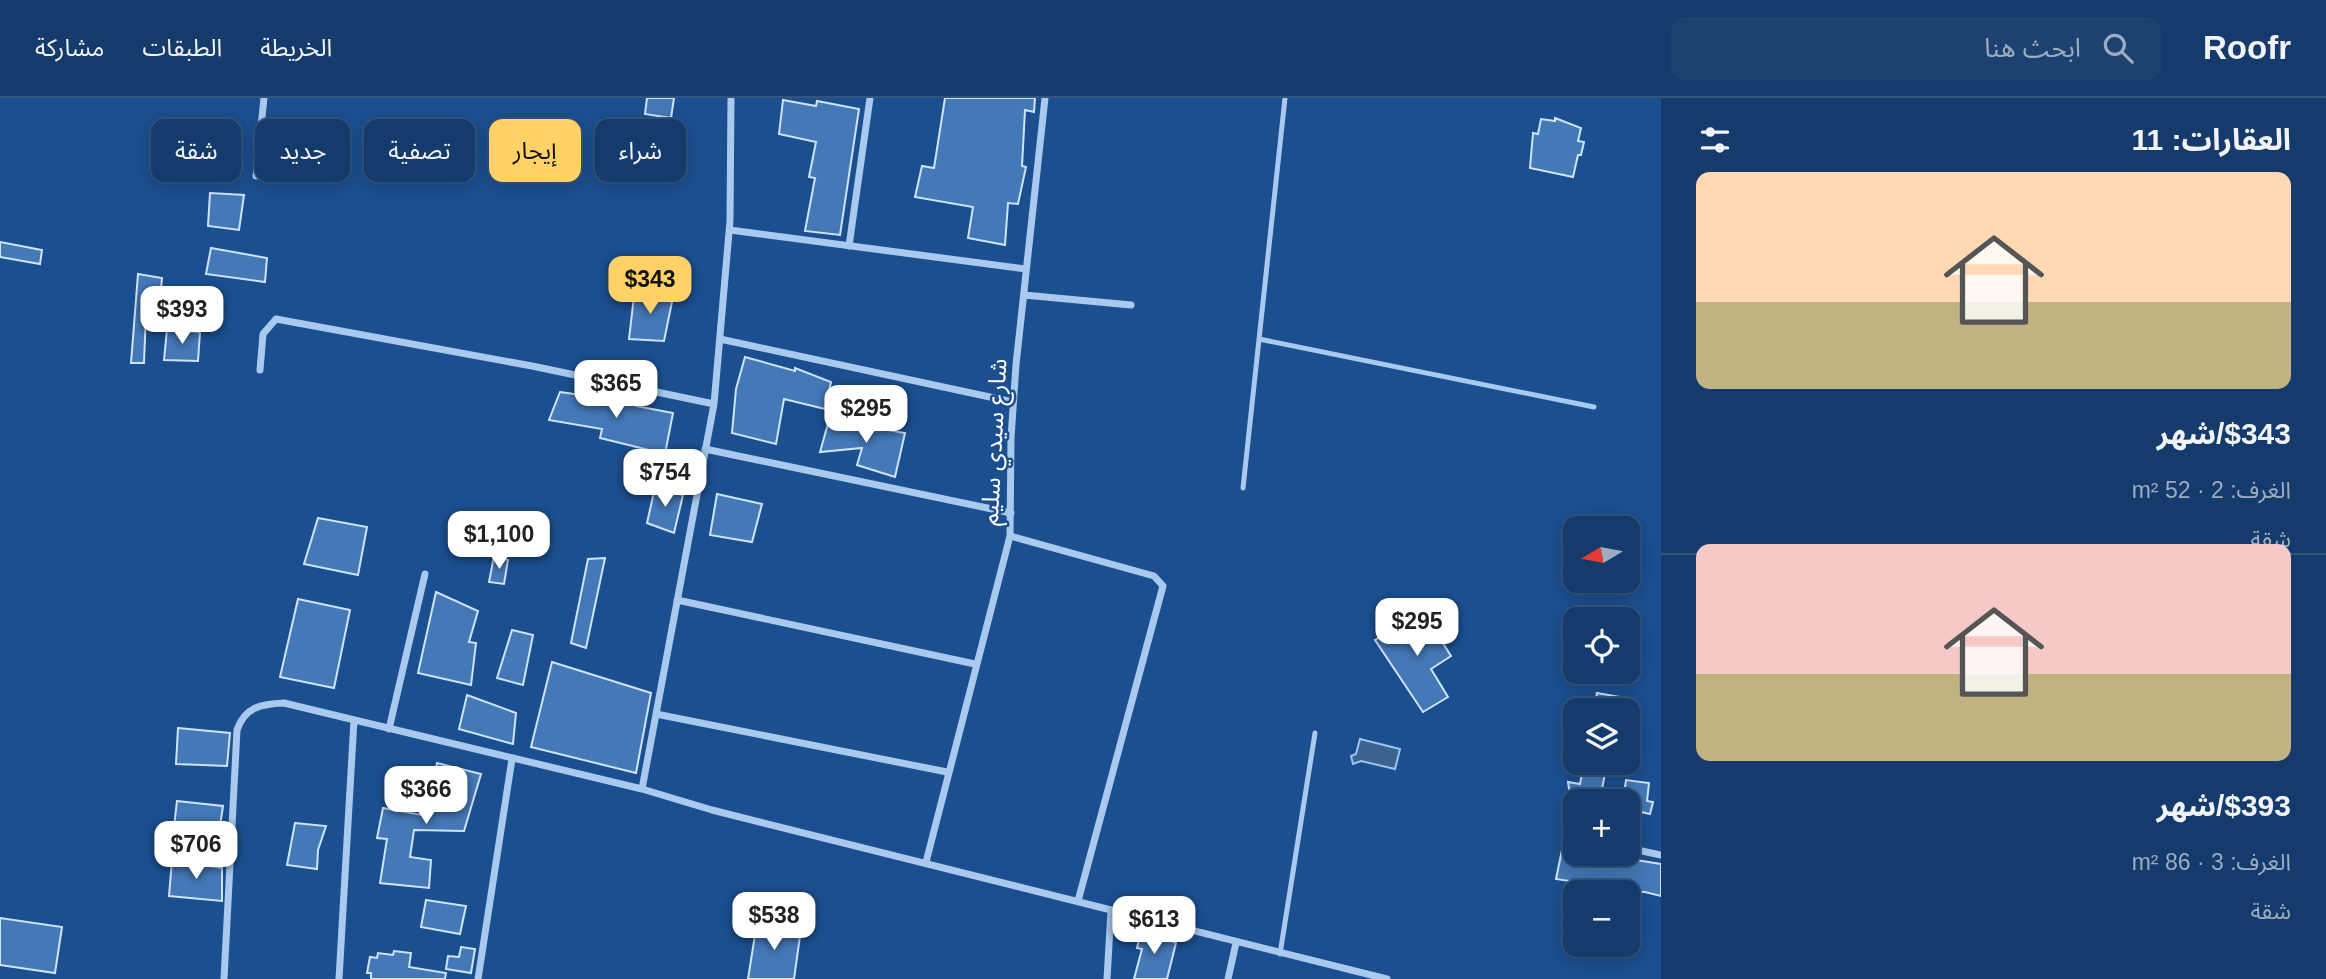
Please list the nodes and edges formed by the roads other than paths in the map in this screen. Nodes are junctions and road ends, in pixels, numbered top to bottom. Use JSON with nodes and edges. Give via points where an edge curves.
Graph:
{"nodes":[{"id":1,"x":264,"y":98,"type":"edge"},
{"id":2,"x":731,"y":98,"type":"edge"},
{"id":3,"x":870,"y":98,"type":"edge"},
{"id":4,"x":1045,"y":98,"type":"edge"},
{"id":5,"x":1285,"y":98,"type":"edge"},
{"id":6,"x":262,"y":119,"type":"edge"},
{"id":7,"x":730,"y":230,"type":"junction"},
{"id":8,"x":849,"y":246,"type":"junction"},
{"id":9,"x":1026,"y":269,"type":"junction"},
{"id":10,"x":1024,"y":295,"type":"junction"},
{"id":11,"x":1131,"y":305,"type":"dead end"},
{"id":12,"x":1259,"y":339,"type":"junction"},
{"id":13,"x":720,"y":340,"type":"junction"},
{"id":14,"x":260,"y":370,"type":"dead end"},
{"id":15,"x":1013,"y":402,"type":"junction"},
{"id":16,"x":714,"y":404,"type":"junction"},
{"id":17,"x":1594,"y":407,"type":"dead end"},
{"id":18,"x":705,"y":449,"type":"junction"},
{"id":19,"x":1243,"y":488,"type":"dead end"},
{"id":20,"x":1011,"y":513,"type":"junction"},
{"id":21,"x":1010,"y":536,"type":"junction"},
{"id":22,"x":425,"y":574,"type":"dead end"},
{"id":23,"x":677,"y":600,"type":"junction"},
{"id":24,"x":975,"y":664,"type":"junction"},
{"id":25,"x":656,"y":714,"type":"junction"},
{"id":26,"x":354,"y":720,"type":"junction"},
{"id":27,"x":389,"y":729,"type":"junction"},
{"id":28,"x":1315,"y":733,"type":"dead end"},
{"id":29,"x":512,"y":758,"type":"junction"},
{"id":30,"x":947,"y":772,"type":"junction"},
{"id":31,"x":642,"y":789,"type":"junction"},
{"id":32,"x":1640,"y":851,"type":"edge"},
{"id":33,"x":1661,"y":855,"type":"edge"},
{"id":34,"x":926,"y":862,"type":"junction"},
{"id":35,"x":1078,"y":901,"type":"junction"},
{"id":36,"x":1111,"y":910,"type":"junction"},
{"id":37,"x":1236,"y":943,"type":"junction"},
{"id":38,"x":1280,"y":954,"type":"junction"},
{"id":39,"x":224,"y":979,"type":"edge"},
{"id":40,"x":339,"y":979,"type":"edge"},
{"id":41,"x":478,"y":979,"type":"edge"},
{"id":42,"x":1107,"y":979,"type":"edge"},
{"id":43,"x":1228,"y":979,"type":"edge"},
{"id":44,"x":1387,"y":979,"type":"edge"}],
"edges":[{"from":1,"to":6,"type":"street"},
{"from":2,"to":7,"type":"street"},
{"from":3,"to":8,"type":"street"},
{"from":4,"to":9,"type":"street","name":"شارع سيدي سليم"},
{"from":5,"to":12,"type":"lane"},
{"from":7,"to":8,"type":"street"},
{"from":7,"to":13,"type":"street"},
{"from":8,"to":9,"type":"street"},
{"from":9,"to":10,"type":"street","name":"شارع سيدي سليم"},
{"from":10,"to":11,"type":"street"},
{"from":10,"to":15,"type":"street","name":"شارع سيدي سليم"},
{"from":12,"to":17,"type":"lane"},
{"from":12,"to":19,"type":"lane"},
{"from":13,"to":15,"type":"street"},
{"from":13,"to":16,"type":"street"},
{"from":14,"to":16,"type":"street","via":[[263,334],[276,319]]},
{"from":15,"to":20,"type":"street","name":"شارع سيدي سليم"},
{"from":16,"to":18,"type":"street"},
{"from":18,"to":20,"type":"street"},
{"from":18,"to":23,"type":"street"},
{"from":20,"to":21,"type":"street","name":"شارع سيدي سليم"},
{"from":21,"to":24,"type":"street","name":"شارع سيدي سليم"},
{"from":21,"to":35,"type":"street","via":[[1154,576],[1163,586]]},
{"from":22,"to":27,"type":"street"},
{"from":23,"to":24,"type":"street"},
{"from":23,"to":25,"type":"street"},
{"from":24,"to":30,"type":"street","name":"شارع سيدي سليم"},
{"from":25,"to":30,"type":"street"},
{"from":25,"to":31,"type":"street"},
{"from":26,"to":27,"type":"street"},
{"from":26,"to":39,"type":"street","via":[[284,703],[264,704],[242,716],[237,730]]},
{"from":26,"to":40,"type":"street"},
{"from":27,"to":29,"type":"street"},
{"from":28,"to":38,"type":"lane"},
{"from":29,"to":31,"type":"street"},
{"from":29,"to":41,"type":"street"},
{"from":30,"to":34,"type":"street","name":"شارع سيدي سليم"},
{"from":31,"to":34,"type":"street"},
{"from":32,"to":33,"type":"street"},
{"from":34,"to":35,"type":"street"},
{"from":35,"to":36,"type":"street"},
{"from":36,"to":37,"type":"street"},
{"from":36,"to":42,"type":"street"},
{"from":37,"to":38,"type":"street"},
{"from":37,"to":43,"type":"street"},
{"from":38,"to":44,"type":"street"}]}
